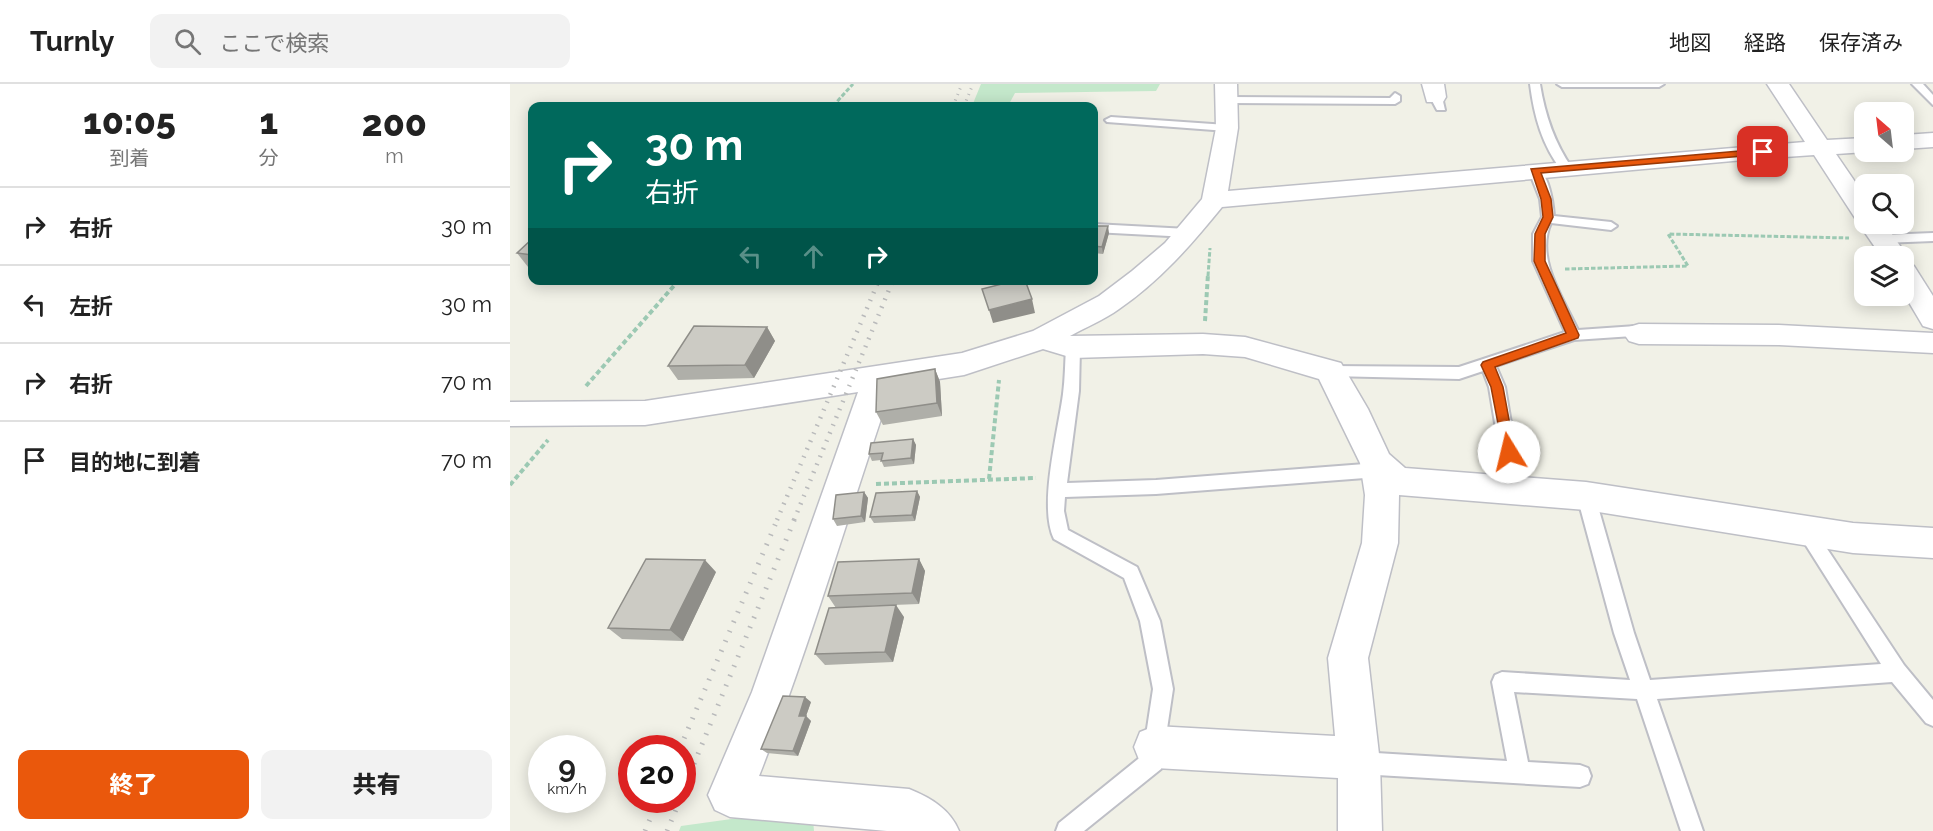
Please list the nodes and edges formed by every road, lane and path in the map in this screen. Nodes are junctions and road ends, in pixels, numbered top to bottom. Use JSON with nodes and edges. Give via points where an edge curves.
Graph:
{"nodes":[{"id":1,"x":853,"y":84,"type":"edge"},
{"id":2,"x":1535,"y":84,"type":"edge"},
{"id":3,"x":1562,"y":84,"type":"edge"},
{"id":4,"x":1659,"y":84,"type":"edge"},
{"id":5,"x":1778,"y":84,"type":"edge"},
{"id":6,"x":1917,"y":84,"type":"edge"},
{"id":7,"x":1227,"y":92,"type":"edge"},
{"id":8,"x":1395,"y":96,"type":"dead end"},
{"id":9,"x":837,"y":102,"type":"edge"},
{"id":10,"x":1933,"y":102,"type":"edge"},
{"id":11,"x":1111,"y":120,"type":"dead end"},
{"id":12,"x":1227,"y":128,"type":"junction"},
{"id":13,"x":1933,"y":140,"type":"edge"},
{"id":14,"x":1914,"y":141,"type":"edge"},
{"id":15,"x":1854,"y":146,"type":"edge"},
{"id":16,"x":1821,"y":148,"type":"junction"},
{"id":17,"x":1566,"y":168,"type":"junction"},
{"id":18,"x":1534,"y":171,"type":"junction"},
{"id":19,"x":1854,"y":198,"type":"edge"},
{"id":20,"x":1212,"y":203,"type":"junction"},
{"id":21,"x":1547,"y":219,"type":"junction"},
{"id":22,"x":1611,"y":226,"type":"dead end"},
{"id":23,"x":1098,"y":228,"type":"edge"},
{"id":24,"x":1188,"y":233,"type":"junction"},
{"id":25,"x":1933,"y":237,"type":"edge"},
{"id":26,"x":1883,"y":240,"type":"edge"},
{"id":27,"x":1543,"y":269,"type":"junction"},
{"id":28,"x":675,"y":285,"type":"edge"},
{"id":29,"x":1914,"y":288,"type":"edge"},
{"id":30,"x":1933,"y":319,"type":"edge"},
{"id":31,"x":1639,"y":334,"type":"joint"},
{"id":32,"x":1573,"y":335,"type":"junction"},
{"id":33,"x":1043,"y":338,"type":"junction"},
{"id":34,"x":1933,"y":343,"type":"edge"},
{"id":35,"x":1203,"y":344,"type":"junction"},
{"id":36,"x":1073,"y":348,"type":"junction"},
{"id":37,"x":1001,"y":352,"type":"junction"},
{"id":38,"x":1488,"y":365,"type":"junction"},
{"id":39,"x":1330,"y":370,"type":"junction"},
{"id":40,"x":873,"y":379,"type":"junction"},
{"id":41,"x":510,"y":414,"type":"edge"},
{"id":42,"x":564,"y":415,"type":"junction"},
{"id":43,"x":1378,"y":466,"type":"junction"},
{"id":44,"x":989,"y":480,"type":"junction"},
{"id":45,"x":1057,"y":483,"type":"junction"},
{"id":46,"x":510,"y":486,"type":"edge"},
{"id":47,"x":840,"y":489,"type":"junction"},
{"id":48,"x":1514,"y":489,"type":"junction"},
{"id":49,"x":1586,"y":496,"type":"junction"},
{"id":50,"x":1806,"y":531,"type":"junction"},
{"id":51,"x":1933,"y":543,"type":"edge"},
{"id":52,"x":1897,"y":672,"type":"junction"},
{"id":53,"x":1644,"y":690,"type":"junction"},
{"id":54,"x":1933,"y":716,"type":"edge"},
{"id":55,"x":1155,"y":747,"type":"junction"},
{"id":56,"x":1358,"y":760,"type":"junction"},
{"id":57,"x":1520,"y":774,"type":"junction"},
{"id":58,"x":1580,"y":776,"type":"dead end"},
{"id":59,"x":937,"y":831,"type":"edge"},
{"id":60,"x":1066,"y":831,"type":"edge"},
{"id":61,"x":1360,"y":831,"type":"edge"},
{"id":62,"x":1692,"y":831,"type":"edge"}],
"edges":[{"from":1,"to":9,"type":"path"},
{"from":2,"to":17,"type":"lane","via":[[1542,118]]},
{"from":3,"to":4,"type":"lane"},
{"from":5,"to":16,"type":"street"},
{"from":6,"to":10,"type":"lane"},
{"from":7,"to":8,"type":"lane","via":[[1395,102]]},
{"from":7,"to":12,"type":"street"},
{"from":11,"to":12,"type":"lane"},
{"from":12,"to":20,"type":"street"},
{"from":13,"to":14,"type":"street"},
{"from":15,"to":16,"type":"street"},
{"from":16,"to":17,"type":"street"},
{"from":16,"to":19,"type":"street"},
{"from":17,"to":18,"type":"street"},
{"from":18,"to":20,"type":"street"},
{"from":18,"to":21,"type":"lane","via":[[1546,199]]},
{"from":20,"to":24,"type":"street"},
{"from":20,"to":35,"type":"path","via":[[1216,211]]},
{"from":21,"to":22,"type":"lane"},
{"from":21,"to":27,"type":"lane","via":[[1539,246]]},
{"from":23,"to":24,"type":"lane"},
{"from":24,"to":33,"type":"street","via":[[1109,303]]},
{"from":25,"to":26,"type":"lane"},
{"from":26,"to":27,"type":"path","via":[[1668,234],[1688,266]]},
{"from":27,"to":32,"type":"lane"},
{"from":28,"to":42,"type":"path"},
{"from":29,"to":30,"type":"street"},
{"from":31,"to":32,"type":"lane","via":[[1636,331]]},
{"from":31,"to":34,"type":"street","via":[[1779,335]]},
{"from":32,"to":38,"type":"lane"},
{"from":33,"to":36,"type":"street"},
{"from":33,"to":37,"type":"street"},
{"from":35,"to":36,"type":"street"},
{"from":35,"to":39,"type":"street","via":[[1245,347]]},
{"from":36,"to":45,"type":"lane","via":[[1071,391]]},
{"from":37,"to":40,"type":"street","via":[[964,364]]},
{"from":37,"to":44,"type":"path"},
{"from":38,"to":39,"type":"lane","via":[[1460,373]]},
{"from":38,"to":48,"type":"lane","via":[[1497,387]]},
{"from":39,"to":43,"type":"street"},
{"from":40,"to":42,"type":"street","via":[[645,413]]},
{"from":40,"to":47,"type":"street","via":[[873,395]]},
{"from":41,"to":42,"type":"street"},
{"from":42,"to":46,"type":"path"},
{"from":43,"to":45,"type":"lane","via":[[1156,487]]},
{"from":43,"to":48,"type":"street","via":[[1397,481]]},
{"from":43,"to":56,"type":"street","via":[[1382,495],[1380,543],[1348,658]]},
{"from":44,"to":45,"type":"path"},
{"from":44,"to":47,"type":"path"},
{"from":45,"to":55,"type":"lane","via":[[1055,511],[1060,534],[1131,573],[1150,621],[1162,689]]},
{"from":47,"to":59,"type":"street","via":[[780,669],[730,795],[909,811]]},
{"from":48,"to":49,"type":"street"},
{"from":49,"to":50,"type":"street"},
{"from":49,"to":53,"type":"lane"},
{"from":50,"to":51,"type":"street"},
{"from":50,"to":52,"type":"lane"},
{"from":52,"to":53,"type":"lane"},
{"from":52,"to":54,"type":"lane"},
{"from":53,"to":57,"type":"lane","via":[[1502,682]]},
{"from":53,"to":62,"type":"lane"},
{"from":55,"to":56,"type":"street"},
{"from":55,"to":60,"type":"lane","via":[[1153,761]]},
{"from":56,"to":57,"type":"lane"},
{"from":56,"to":61,"type":"street"},
{"from":57,"to":58,"type":"lane"}]}
